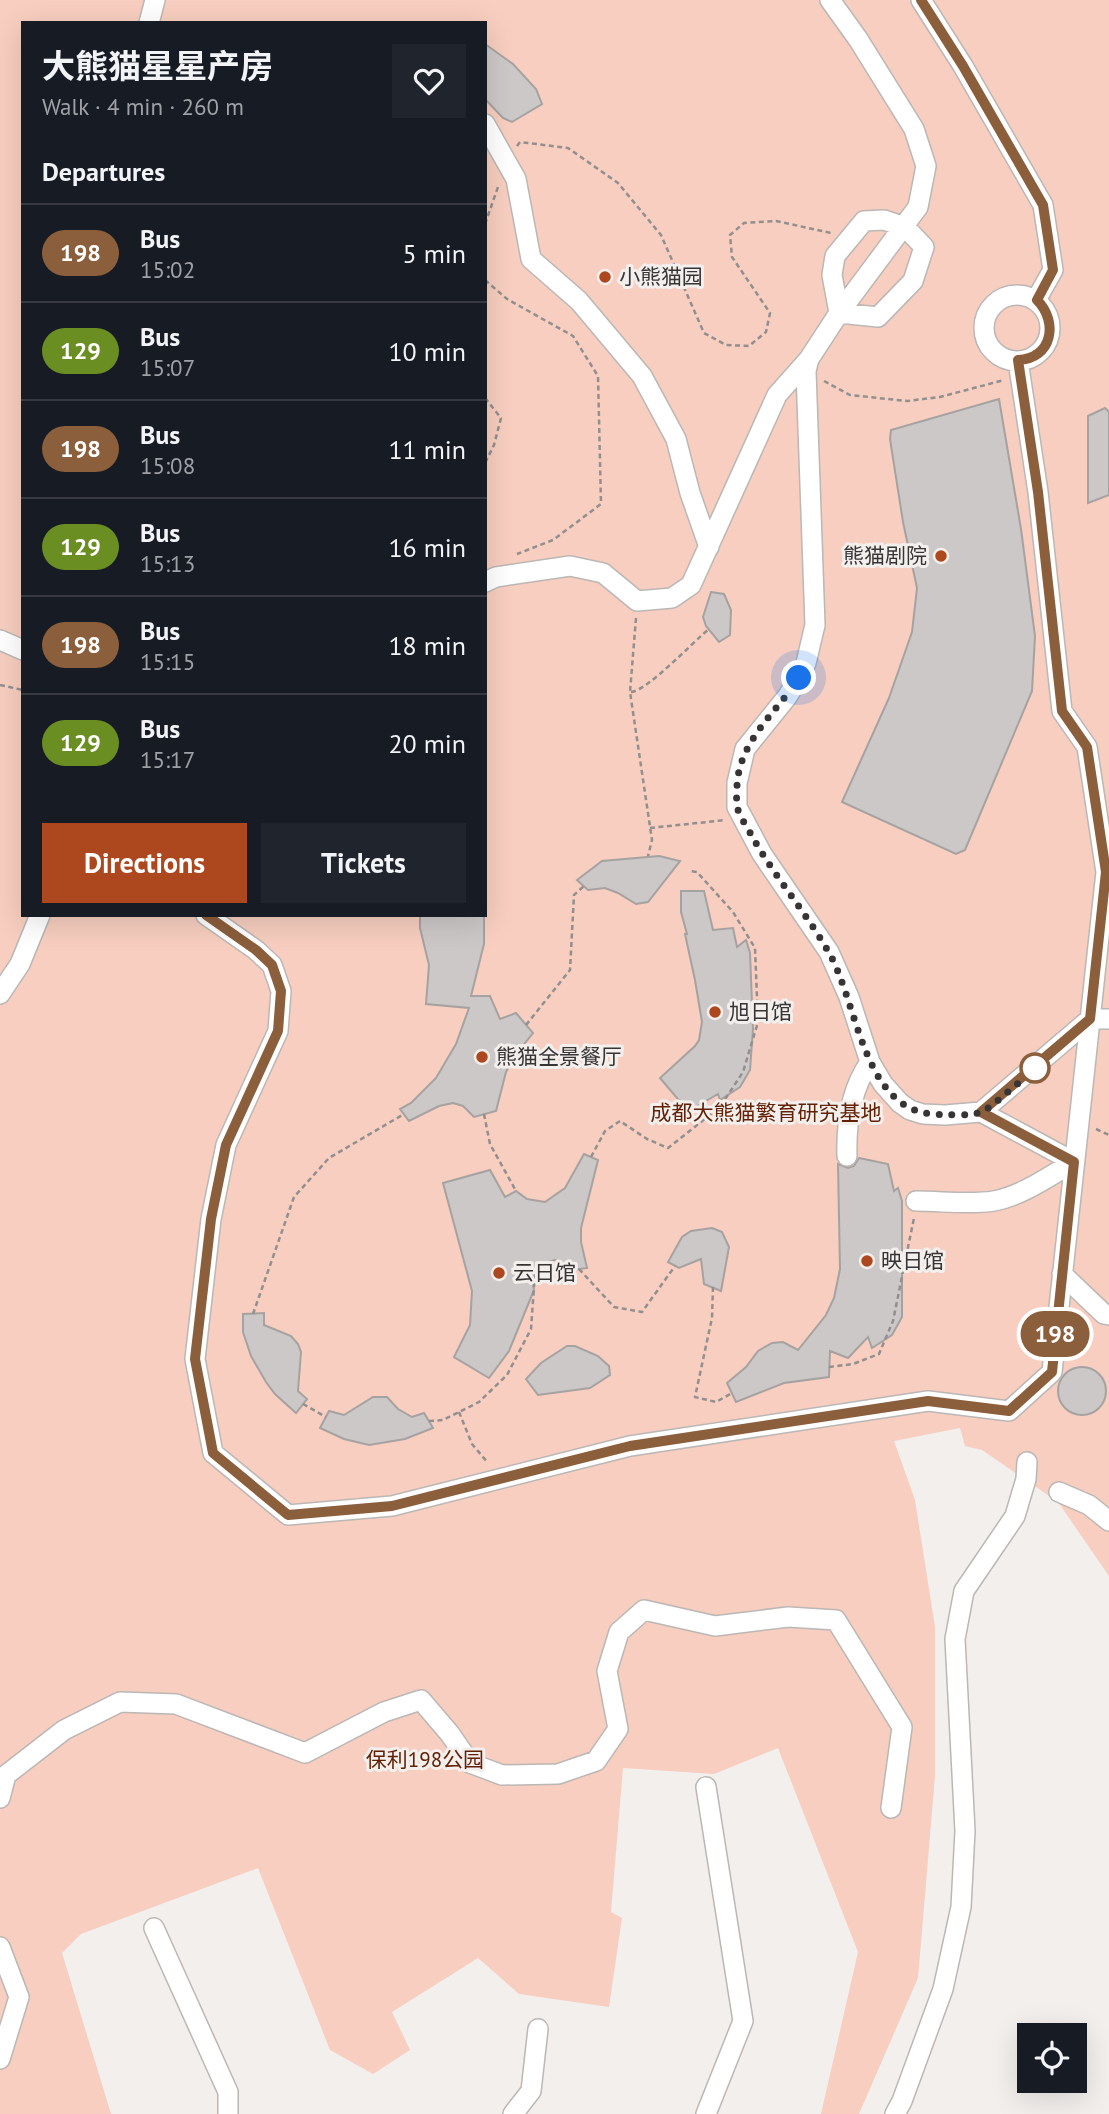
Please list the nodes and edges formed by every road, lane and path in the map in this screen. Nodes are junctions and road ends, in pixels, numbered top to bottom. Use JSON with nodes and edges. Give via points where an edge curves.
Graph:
{"nodes":[{"id":1,"x":155,"y":0,"type":"edge"},
{"id":2,"x":830,"y":0,"type":"edge"},
{"id":3,"x":921,"y":0,"type":"edge"},
{"id":4,"x":150,"y":21,"type":"edge"},
{"id":5,"x":487,"y":116,"type":"edge"},
{"id":6,"x":506,"y":163,"type":"junction"},
{"id":7,"x":487,"y":218,"type":"edge"},
{"id":8,"x":905,"y":227,"type":"junction"},
{"id":9,"x":851,"y":237,"type":"junction"},
{"id":10,"x":487,"y":282,"type":"edge"},
{"id":11,"x":1037,"y":300,"type":"junction"},
{"id":12,"x":839,"y":313,"type":"junction"},
{"id":13,"x":807,"y":365,"type":"junction"},
{"id":14,"x":1019,"y":368,"type":"junction"},
{"id":15,"x":487,"y":400,"type":"edge"},
{"id":16,"x":487,"y":459,"type":"edge"},
{"id":17,"x":709,"y":547,"type":"junction"},
{"id":18,"x":515,"y":555,"type":"dead end"},
{"id":19,"x":487,"y":581,"type":"edge"},
{"id":20,"x":637,"y":601,"type":"junction"},
{"id":21,"x":709,"y":629,"type":"dead end"},
{"id":22,"x":0,"y":640,"type":"edge"},
{"id":23,"x":21,"y":649,"type":"edge"},
{"id":24,"x":0,"y":685,"type":"edge"},
{"id":25,"x":21,"y":690,"type":"edge"},
{"id":26,"x":630,"y":692,"type":"junction"},
{"id":27,"x":743,"y":818,"type":"junction"},
{"id":28,"x":650,"y":828,"type":"junction"},
{"id":29,"x":648,"y":856,"type":"dead end"},
{"id":30,"x":689,"y":872,"type":"dead end"},
{"id":31,"x":584,"y":886,"type":"dead end"},
{"id":32,"x":39,"y":917,"type":"edge"},
{"id":33,"x":209,"y":917,"type":"edge"},
{"id":34,"x":0,"y":994,"type":"edge"},
{"id":35,"x":1099,"y":1019,"type":"edge"},
{"id":36,"x":526,"y":1024,"type":"dead end"},
{"id":37,"x":870,"y":1062,"type":"junction"},
{"id":38,"x":981,"y":1112,"type":"junction"},
{"id":39,"x":404,"y":1114,"type":"dead end"},
{"id":40,"x":484,"y":1114,"type":"dead end"},
{"id":41,"x":847,"y":1156,"type":"dead end"},
{"id":42,"x":591,"y":1157,"type":"dead end"},
{"id":43,"x":1074,"y":1162,"type":"junction"},
{"id":44,"x":516,"y":1191,"type":"dead end"},
{"id":45,"x":916,"y":1200,"type":"joint"},
{"id":46,"x":675,"y":1266,"type":"dead end"},
{"id":47,"x":579,"y":1269,"type":"dead end"},
{"id":48,"x":535,"y":1273,"type":"dead end"},
{"id":49,"x":1062,"y":1274,"type":"junction"},
{"id":50,"x":713,"y":1287,"type":"dead end"},
{"id":51,"x":253,"y":1314,"type":"dead end"},
{"id":52,"x":1109,"y":1315,"type":"edge"},
{"id":53,"x":829,"y":1367,"type":"dead end"},
{"id":54,"x":732,"y":1393,"type":"dead end"},
{"id":55,"x":303,"y":1404,"type":"dead end"},
{"id":56,"x":459,"y":1412,"type":"junction"},
{"id":57,"x":326,"y":1417,"type":"dead end"},
{"id":58,"x":429,"y":1421,"type":"dead end"},
{"id":59,"x":1027,"y":1462,"type":"dead end"},
{"id":60,"x":501,"y":1479,"type":"junction"},
{"id":61,"x":1059,"y":1492,"type":"dead end"},
{"id":62,"x":1109,"y":1521,"type":"edge"},
{"id":63,"x":706,"y":1787,"type":"dead end"},
{"id":64,"x":0,"y":1798,"type":"edge"},
{"id":65,"x":891,"y":1808,"type":"dead end"},
{"id":66,"x":155,"y":1928,"type":"dead end"},
{"id":67,"x":0,"y":1947,"type":"edge"},
{"id":68,"x":538,"y":2029,"type":"dead end"},
{"id":69,"x":0,"y":2059,"type":"edge"},
{"id":70,"x":228,"y":2114,"type":"edge"},
{"id":71,"x":513,"y":2114,"type":"edge"},
{"id":72,"x":706,"y":2114,"type":"edge"},
{"id":73,"x":895,"y":2114,"type":"edge"}],
"edges":[{"from":1,"to":4,"type":"street"},
{"from":2,"to":8,"type":"street","via":[[914,129],[926,166],[918,207]]},
{"from":3,"to":11,"type":"street","via":[[1043,205],[1053,270]]},
{"from":5,"to":6,"type":"street"},
{"from":6,"to":7,"type":"path"},
{"from":6,"to":9,"type":"path","via":[[520,142],[568,148],[618,183],[661,235],[704,333],[726,345],[749,346],[766,332],[770,313],[732,257],[730,235],[744,223],[776,221]]},
{"from":6,"to":17,"type":"street","via":[[516,179],[531,259],[579,301],[642,376],[676,439]]},
{"from":8,"to":9,"type":"street","via":[[884,220],[864,221]]},
{"from":8,"to":12,"type":"street"},
{"from":8,"to":12,"type":"street","via":[[924,247],[913,281],[878,317]]},
{"from":9,"to":12,"type":"street","via":[[835,256],[832,275]]},
{"from":10,"to":18,"type":"path","via":[[573,336],[598,376],[601,504],[553,540]]},
{"from":11,"to":14,"type":"street","via":[[1051,329],[1042,350]]},
{"from":11,"to":14,"type":"street","via":[[1006,296],[985,319],[986,340],[992,349]]},
{"from":12,"to":13,"type":"street"},
{"from":13,"to":14,"type":"path","via":[[849,395],[907,401],[940,397]]},
{"from":13,"to":17,"type":"street","via":[[777,395]]},
{"from":13,"to":27,"type":"street","via":[[812,642],[793,687],[745,749],[737,783],[737,807]]},
{"from":14,"to":35,"type":"street","via":[[1062,711],[1087,747],[1106,872]]},
{"from":15,"to":16,"type":"path","via":[[501,418]]},
{"from":17,"to":20,"type":"street","via":[[691,585],[672,598]]},
{"from":19,"to":20,"type":"street","via":[[570,566],[603,573]]},
{"from":20,"to":26,"type":"path"},
{"from":21,"to":26,"type":"path","via":[[638,692]]},
{"from":22,"to":23,"type":"street"},
{"from":24,"to":25,"type":"path"},
{"from":26,"to":28,"type":"path"},
{"from":27,"to":28,"type":"path"},
{"from":27,"to":37,"type":"street","via":[[829,952]]},
{"from":28,"to":29,"type":"path"},
{"from":30,"to":42,"type":"path","via":[[697,872],[733,912],[755,948],[758,1022],[743,1072],[720,1107],[668,1147],[620,1121],[605,1131]]},
{"from":31,"to":36,"type":"path","via":[[574,895],[570,970]]},
{"from":32,"to":34,"type":"street","via":[[20,964]]},
{"from":33,"to":60,"type":"street","via":[[272,965],[281,991],[278,1031],[226,1145],[211,1219],[195,1359],[213,1453],[288,1515],[392,1506]]},
{"from":35,"to":38,"type":"street"},
{"from":35,"to":43,"type":"street"},
{"from":37,"to":38,"type":"street","via":[[891,1095],[910,1110],[945,1115]]},
{"from":37,"to":41,"type":"street","via":[[854,1095]]},
{"from":38,"to":43,"type":"street"},
{"from":39,"to":51,"type":"path","via":[[329,1158],[293,1197]]},
{"from":40,"to":44,"type":"path","via":[[490,1144]]},
{"from":43,"to":45,"type":"street","via":[[997,1201]]},
{"from":43,"to":49,"type":"street"},
{"from":45,"to":53,"type":"path","via":[[893,1321],[879,1354]]},
{"from":46,"to":47,"type":"path","via":[[642,1312],[614,1307]]},
{"from":48,"to":56,"type":"path","via":[[531,1329],[507,1375],[479,1402]]},
{"from":49,"to":52,"type":"street"},
{"from":49,"to":60,"type":"street","via":[[1052,1372],[1009,1411],[928,1401],[630,1446]]},
{"from":50,"to":54,"type":"path","via":[[712,1318],[695,1397],[716,1402]]},
{"from":55,"to":57,"type":"path"},
{"from":56,"to":58,"type":"path"},
{"from":56,"to":60,"type":"path","via":[[472,1444]]},
{"from":59,"to":73,"type":"street","via":[[1015,1516],[964,1591],[955,1639],[965,1831],[961,1907],[943,1989]]},
{"from":61,"to":62,"type":"street","via":[[1089,1505]]},
{"from":63,"to":72,"type":"street","via":[[743,2021]]},
{"from":64,"to":65,"type":"street","via":[[6,1775],[64,1730],[120,1702],[177,1704],[305,1753],[384,1712],[421,1700],[470,1763],[502,1775],[558,1774],[596,1761],[618,1728],[607,1671],[619,1632],[644,1610],[715,1626],[788,1617],[836,1620],[902,1727]]},
{"from":66,"to":70,"type":"street","via":[[228,2092]]},
{"from":67,"to":69,"type":"street","via":[[19,1997]]},
{"from":68,"to":71,"type":"street","via":[[531,2091]]}]}
